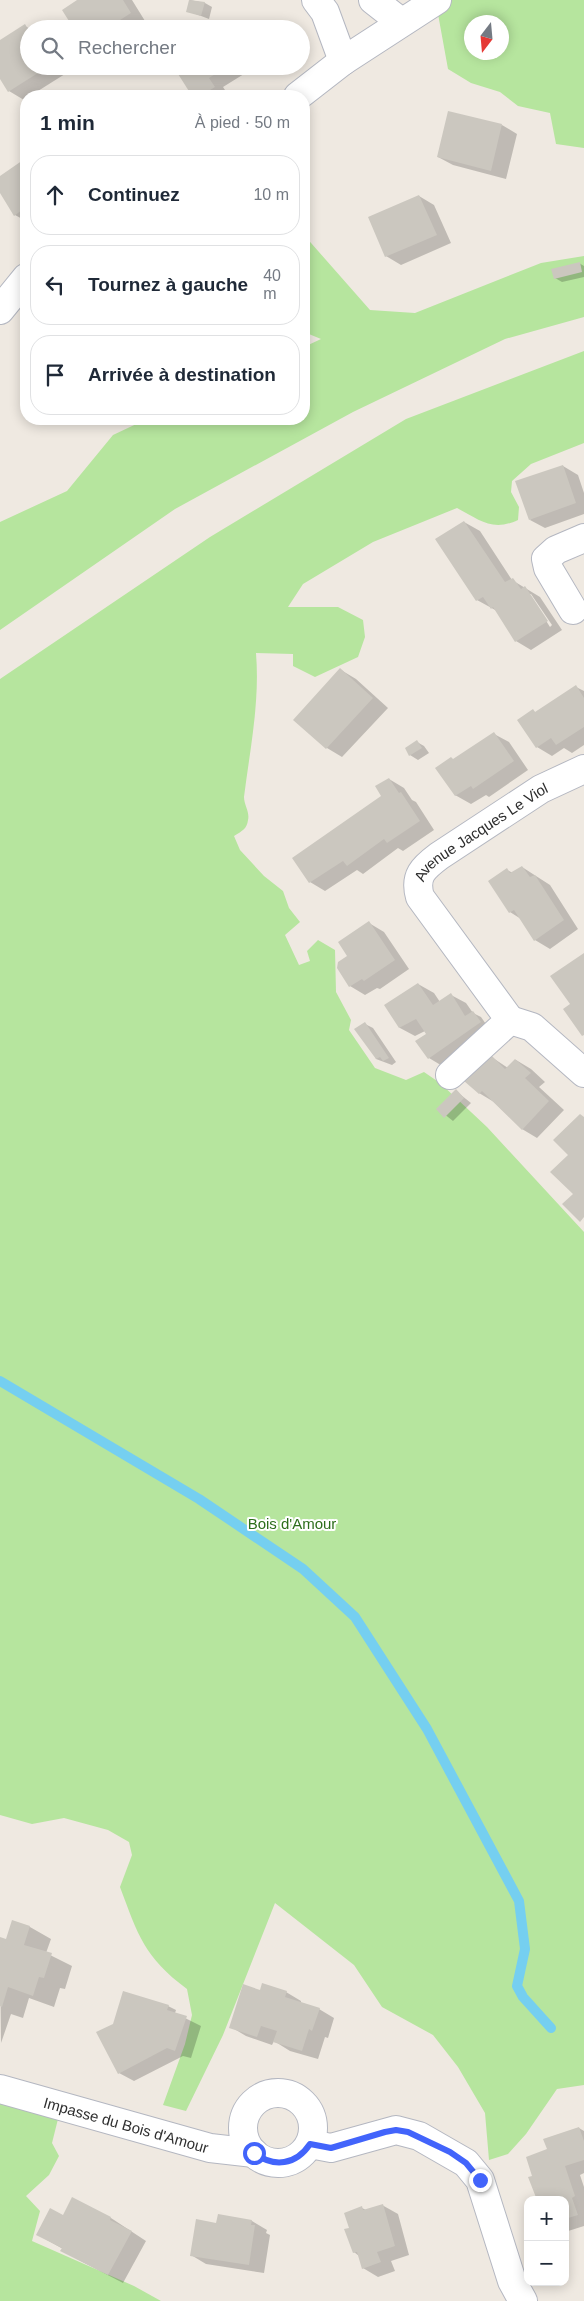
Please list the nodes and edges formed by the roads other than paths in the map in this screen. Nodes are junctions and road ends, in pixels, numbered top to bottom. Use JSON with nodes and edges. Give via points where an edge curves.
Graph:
{"nodes":[{"id":1,"x":316,"y":0,"type":"edge"},
{"id":2,"x":373,"y":0,"type":"edge"},
{"id":3,"x":438,"y":0,"type":"edge"},
{"id":4,"x":401,"y":22,"type":"junction"},
{"id":5,"x":343,"y":61,"type":"junction"},
{"id":6,"x":306,"y":90,"type":"edge"},
{"id":7,"x":20,"y":285,"type":"edge"},
{"id":8,"x":0,"y":310,"type":"edge"},
{"id":9,"x":584,"y":538,"type":"edge"},
{"id":10,"x":573,"y":610,"type":"dead end"},
{"id":11,"x":584,"y":768,"type":"edge"},
{"id":12,"x":510,"y":1020,"type":"junction"},
{"id":13,"x":584,"y":1073,"type":"edge"},
{"id":14,"x":450,"y":1075,"type":"dead end"},
{"id":15,"x":0,"y":2089,"type":"edge"},
{"id":16,"x":310,"y":2144,"type":"junction"},
{"id":17,"x":254,"y":2153,"type":"junction"},
{"id":18,"x":523,"y":2301,"type":"edge"}],
"edges":[{"from":1,"to":5,"type":"street","via":[[325,12]]},
{"from":2,"to":4,"type":"street"},
{"from":3,"to":4,"type":"street"},
{"from":4,"to":5,"type":"street"},
{"from":5,"to":6,"type":"street"},
{"from":7,"to":8,"type":"street"},
{"from":9,"to":10,"type":"street","via":[[556,550],[546,559]]},
{"from":11,"to":12,"type":"street","name":"Avenue Jacques Le Viol","via":[[541,789],[438,856],[426,866],[417,885],[420,897]]},
{"from":12,"to":13,"type":"street","via":[[532,1027]]},
{"from":12,"to":14,"type":"street"},
{"from":15,"to":17,"type":"street","name":"Impasse du Bois d'Amour","via":[[210,2148]]},
{"from":16,"to":17,"type":"street","name":"Impasse du Bois d'Amour","via":[[304,2153],[284,2163],[262,2160]]},
{"from":16,"to":17,"type":"street","via":[[313,2133],[310,2112],[294,2097],[272,2093],[253,2104],[243,2123],[243,2134]]},
{"from":16,"to":18,"type":"street","via":[[331,2148],[396,2130],[419,2136],[466,2163],[480,2180],[512,2281]]}]}
